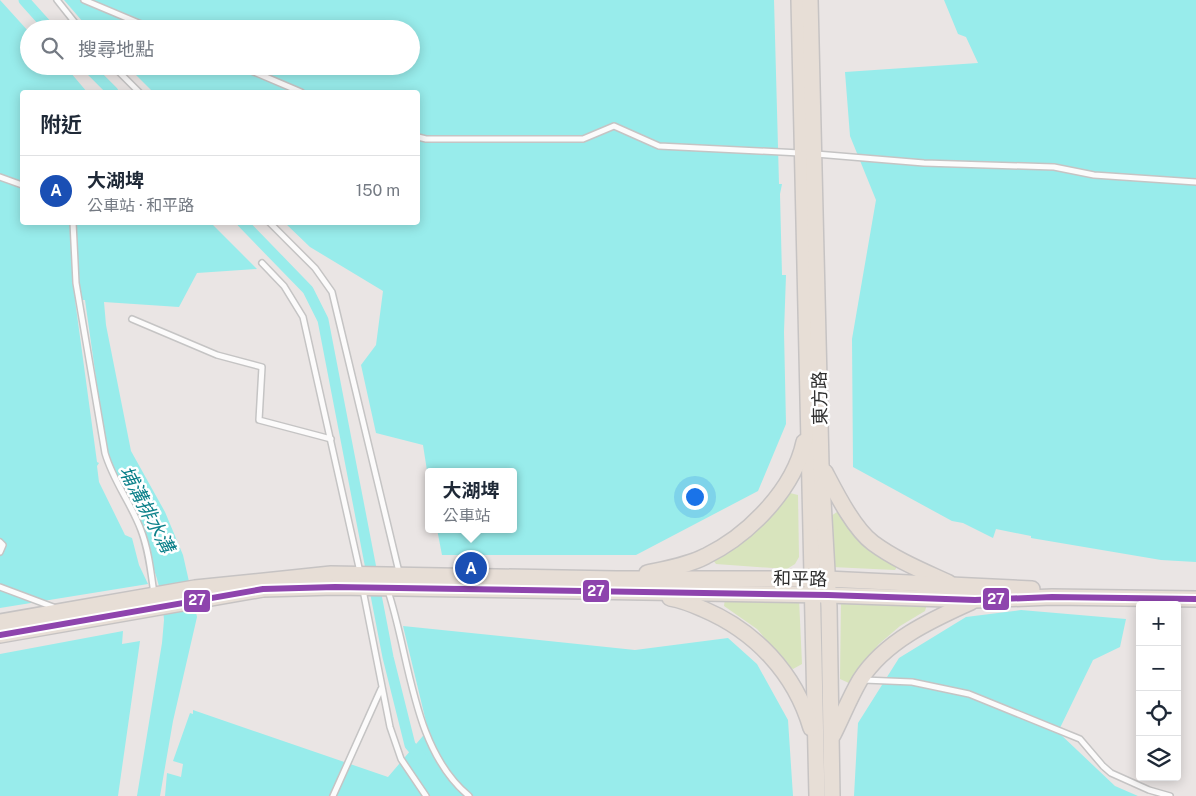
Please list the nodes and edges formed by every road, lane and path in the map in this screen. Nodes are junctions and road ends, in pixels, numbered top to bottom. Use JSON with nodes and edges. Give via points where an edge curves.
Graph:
{"nodes":[{"id":1,"x":57,"y":0,"type":"edge"},
{"id":2,"x":84,"y":0,"type":"edge"},
{"id":3,"x":798,"y":0,"type":"edge"},
{"id":4,"x":810,"y":0,"type":"edge"},
{"id":5,"x":73,"y":20,"type":"edge"},
{"id":6,"x":132,"y":20,"type":"edge"},
{"id":7,"x":122,"y":75,"type":"edge"},
{"id":8,"x":261,"y":75,"type":"edge"},
{"id":9,"x":137,"y":90,"type":"edge"},
{"id":10,"x":296,"y":90,"type":"edge"},
{"id":11,"x":420,"y":138,"type":"edge"},
{"id":12,"x":808,"y":153,"type":"junction"},
{"id":13,"x":0,"y":177,"type":"edge"},
{"id":14,"x":1196,"y":182,"type":"edge"},
{"id":15,"x":20,"y":184,"type":"edge"},
{"id":16,"x":73,"y":225,"type":"edge"},
{"id":17,"x":272,"y":225,"type":"edge"},
{"id":18,"x":262,"y":263,"type":"dead end"},
{"id":19,"x":132,"y":318,"type":"dead end"},
{"id":20,"x":809,"y":421,"type":"junction"},
{"id":21,"x":331,"y":439,"type":"junction"},
{"id":22,"x":821,"y":465,"type":"junction"},
{"id":23,"x":0,"y":542,"type":"edge"},
{"id":24,"x":0,"y":552,"type":"edge"},
{"id":25,"x":827,"y":579,"type":"junction"},
{"id":26,"x":364,"y":582,"type":"junction"},
{"id":27,"x":390,"y":582,"type":"junction"},
{"id":28,"x":616,"y":585,"type":"junction"},
{"id":29,"x":0,"y":587,"type":"edge"},
{"id":30,"x":812,"y":587,"type":"junction"},
{"id":31,"x":957,"y":587,"type":"junction"},
{"id":32,"x":1196,"y":592,"type":"edge"},
{"id":33,"x":828,"y":595,"type":"junction"},
{"id":34,"x":157,"y":599,"type":"junction"},
{"id":35,"x":1196,"y":599,"type":"edge"},
{"id":36,"x":975,"y":600,"type":"junction"},
{"id":37,"x":66,"y":611,"type":"junction"},
{"id":38,"x":0,"y":622,"type":"edge"},
{"id":39,"x":0,"y":635,"type":"edge"},
{"id":40,"x":861,"y":680,"type":"junction"},
{"id":41,"x":382,"y":689,"type":"junction"},
{"id":42,"x":831,"y":739,"type":"junction"},
{"id":43,"x":816,"y":745,"type":"junction"},
{"id":44,"x":333,"y":796,"type":"edge"},
{"id":45,"x":426,"y":796,"type":"edge"},
{"id":46,"x":469,"y":796,"type":"edge"},
{"id":47,"x":817,"y":796,"type":"edge"},
{"id":48,"x":832,"y":796,"type":"edge"},
{"id":49,"x":1170,"y":796,"type":"edge"}],
"edges":[{"from":1,"to":5,"type":"lane"},
{"from":2,"to":6,"type":"lane"},
{"from":3,"to":12,"type":"main road","name":"東方路"},
{"from":4,"to":12,"type":"main road","name":"東方路"},
{"from":7,"to":9,"type":"lane"},
{"from":8,"to":10,"type":"lane"},
{"from":11,"to":12,"type":"lane","via":[[583,139],[614,126],[659,146]]},
{"from":12,"to":14,"type":"lane","via":[[1054,167],[1094,175]]},
{"from":12,"to":20,"type":"main road","name":"東方路"},
{"from":12,"to":22,"type":"main road","name":"東方路"},
{"from":13,"to":15,"type":"lane"},
{"from":16,"to":34,"type":"lane","via":[[76,283],[105,453],[113,476],[141,529]]},
{"from":17,"to":27,"type":"lane","via":[[315,268],[332,292]]},
{"from":18,"to":21,"type":"lane","via":[[284,286],[303,317]]},
{"from":19,"to":21,"type":"lane","via":[[217,354],[262,367],[259,420]]},
{"from":20,"to":28,"type":"main road","via":[[802,450],[785,486],[737,537],[706,557]]},
{"from":20,"to":30,"type":"main road","name":"東方路"},
{"from":21,"to":26,"type":"lane"},
{"from":22,"to":25,"type":"main road","name":"東方路"},
{"from":22,"to":31,"type":"main road","via":[[841,503],[872,542],[908,564]]},
{"from":23,"to":24,"type":"lane","via":[[4,545]]},
{"from":25,"to":30,"type":"main road","name":"和平路"},
{"from":25,"to":31,"type":"main road","name":"和平路"},
{"from":25,"to":33,"type":"main road","name":"東方路"},
{"from":26,"to":27,"type":"main road","name":"和平路"},
{"from":26,"to":34,"type":"main road","name":"和平路"},
{"from":26,"to":41,"type":"lane"},
{"from":27,"to":28,"type":"main road","name":"和平路"},
{"from":27,"to":46,"type":"lane","via":[[421,721],[436,755]]},
{"from":28,"to":30,"type":"main road","name":"和平路"},
{"from":28,"to":43,"type":"main road","via":[[679,599],[723,617],[760,644],[790,680],[801,700]]},
{"from":29,"to":37,"type":"lane"},
{"from":30,"to":33,"type":"main road","name":"和平路"},
{"from":30,"to":43,"type":"main road","name":"東方路"},
{"from":31,"to":32,"type":"main road","name":"和平路"},
{"from":33,"to":36,"type":"main road","name":"和平路"},
{"from":33,"to":42,"type":"main road","name":"東方路"},
{"from":34,"to":37,"type":"main road"},
{"from":34,"to":39,"type":"main road"},
{"from":35,"to":36,"type":"main road","name":"和平路","via":[[1052,597]]},
{"from":36,"to":40,"type":"main road","via":[[940,616],[888,648]]},
{"from":37,"to":38,"type":"main road"},
{"from":40,"to":42,"type":"main road"},
{"from":40,"to":49,"type":"lane","via":[[912,682],[970,694],[1080,739],[1111,773]]},
{"from":41,"to":44,"type":"lane"},
{"from":41,"to":45,"type":"lane","via":[[401,759]]},
{"from":42,"to":48,"type":"main road","name":"東方路"},
{"from":43,"to":47,"type":"main road","name":"東方路"}]}
